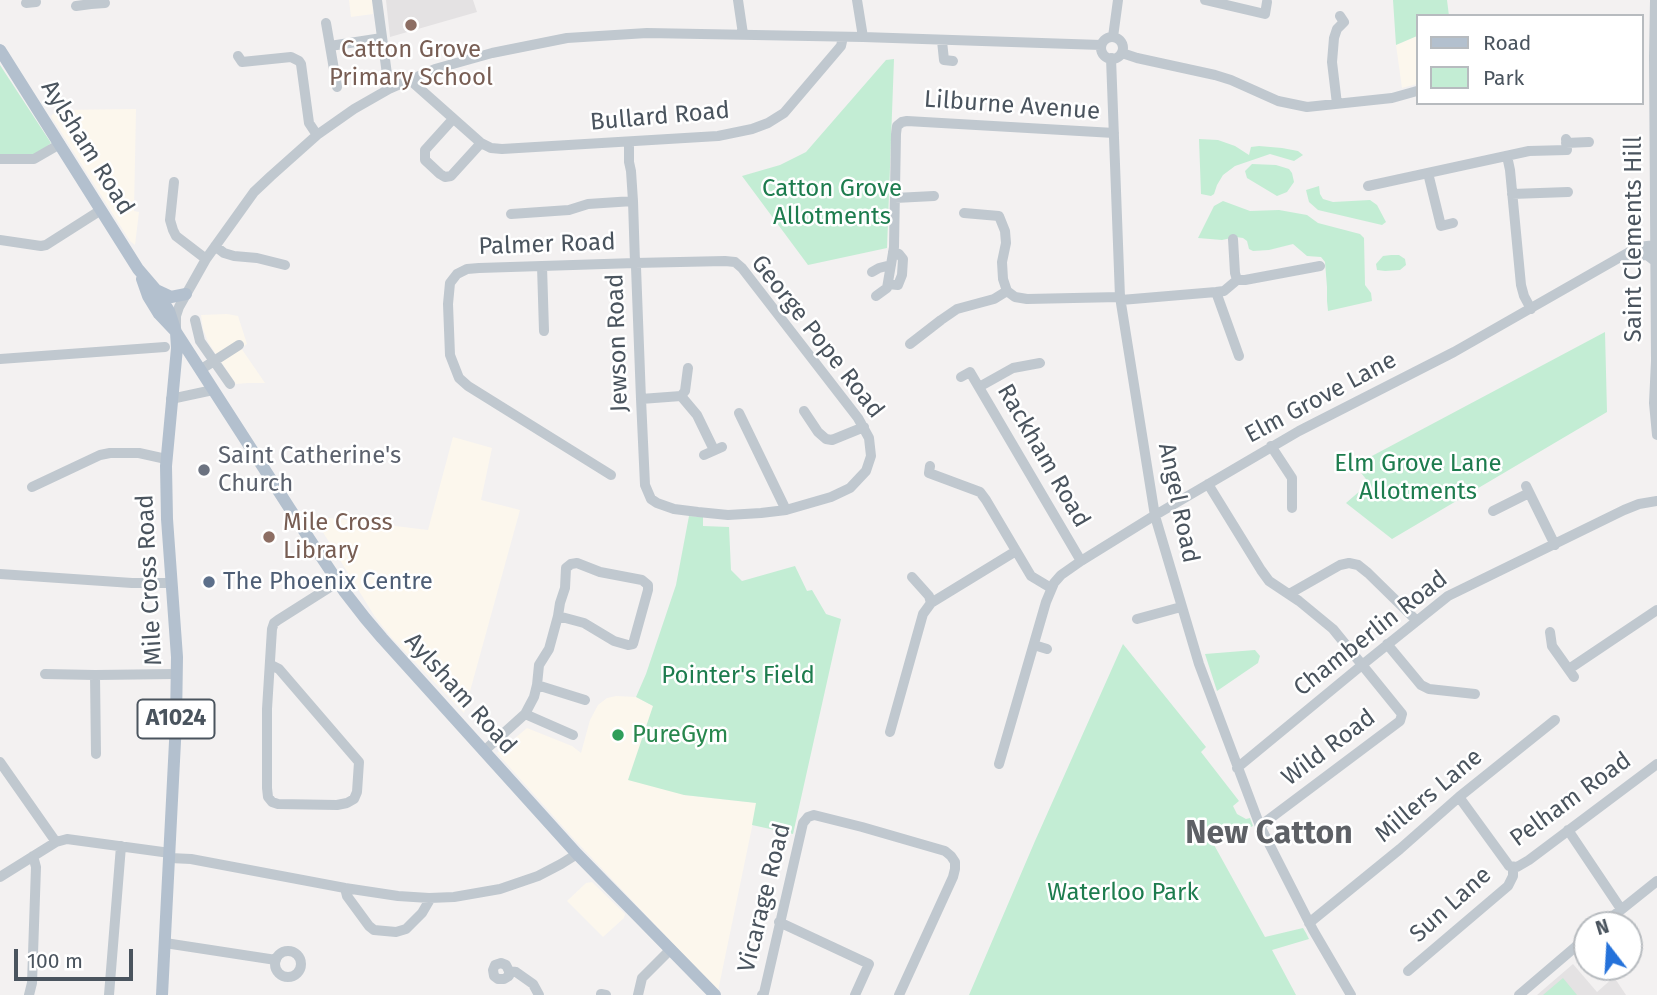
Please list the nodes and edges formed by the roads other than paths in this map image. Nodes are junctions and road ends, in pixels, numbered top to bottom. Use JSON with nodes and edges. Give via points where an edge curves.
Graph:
{"nodes":[{"id":1,"x":377,"y":0,"type":"edge"},
{"id":2,"x":738,"y":0,"type":"edge"},
{"id":3,"x":858,"y":0,"type":"edge"},
{"id":4,"x":1118,"y":0,"type":"edge"},
{"id":5,"x":1205,"y":0,"type":"edge"},
{"id":6,"x":1655,"y":0,"type":"edge"},
{"id":7,"x":90,"y":2,"type":"edge"},
{"id":8,"x":105,"y":3,"type":"dead end"},
{"id":9,"x":76,"y":5,"type":"dead end"},
{"id":10,"x":1265,"y":13,"type":"dead end"},
{"id":11,"x":1345,"y":21,"type":"dead end"},
{"id":12,"x":326,"y":23,"type":"dead end"},
{"id":13,"x":743,"y":34,"type":"junction"},
{"id":14,"x":843,"y":37,"type":"junction"},
{"id":15,"x":863,"y":37,"type":"junction"},
{"id":16,"x":1113,"y":37,"type":"junction"},
{"id":17,"x":382,"y":38,"type":"junction"},
{"id":18,"x":942,"y":41,"type":"junction"},
{"id":19,"x":1101,"y":45,"type":"junction"},
{"id":20,"x":330,"y":46,"type":"junction"},
{"id":21,"x":0,"y":50,"type":"edge"},
{"id":22,"x":1116,"y":55,"type":"junction"},
{"id":23,"x":1655,"y":57,"type":"edge"},
{"id":24,"x":931,"y":60,"type":"dead end"},
{"id":25,"x":240,"y":62,"type":"dead end"},
{"id":26,"x":410,"y":80,"type":"junction"},
{"id":27,"x":340,"y":81,"type":"dead end"},
{"id":28,"x":389,"y":89,"type":"junction"},
{"id":29,"x":1416,"y":91,"type":"edge"},
{"id":30,"x":1337,"y":104,"type":"junction"},
{"id":31,"x":453,"y":119,"type":"junction"},
{"id":32,"x":1114,"y":133,"type":"junction"},
{"id":33,"x":317,"y":135,"type":"junction"},
{"id":34,"x":629,"y":142,"type":"junction"},
{"id":35,"x":1589,"y":142,"type":"dead end"},
{"id":36,"x":481,"y":143,"type":"junction"},
{"id":37,"x":60,"y":144,"type":"junction"},
{"id":38,"x":1507,"y":156,"type":"junction"},
{"id":39,"x":0,"y":159,"type":"edge"},
{"id":40,"x":1428,"y":173,"type":"junction"},
{"id":41,"x":174,"y":182,"type":"dead end"},
{"id":42,"x":1368,"y":186,"type":"dead end"},
{"id":43,"x":1568,"y":192,"type":"dead end"},
{"id":44,"x":1512,"y":194,"type":"junction"},
{"id":45,"x":934,"y":196,"type":"dead end"},
{"id":46,"x":895,"y":198,"type":"junction"},
{"id":47,"x":633,"y":201,"type":"junction"},
{"id":48,"x":101,"y":210,"type":"junction"},
{"id":49,"x":964,"y":213,"type":"dead end"},
{"id":50,"x":511,"y":214,"type":"dead end"},
{"id":51,"x":531,"y":214,"type":"junction"},
{"id":52,"x":532,"y":227,"type":"dead end"},
{"id":53,"x":1446,"y":228,"type":"dead end"},
{"id":54,"x":1233,"y":239,"type":"dead end"},
{"id":55,"x":0,"y":240,"type":"edge"},
{"id":56,"x":1656,"y":245,"type":"edge"},
{"id":57,"x":215,"y":246,"type":"junction"},
{"id":58,"x":893,"y":252,"type":"junction"},
{"id":59,"x":1619,"y":258,"type":"junction"},
{"id":60,"x":205,"y":259,"type":"junction"},
{"id":61,"x":1656,"y":262,"type":"edge"},
{"id":62,"x":635,"y":263,"type":"junction"},
{"id":63,"x":1312,"y":264,"type":"dead end"},
{"id":64,"x":285,"y":265,"type":"dead end"},
{"id":65,"x":891,"y":265,"type":"junction"},
{"id":66,"x":542,"y":267,"type":"junction"},
{"id":67,"x":138,"y":269,"type":"junction"},
{"id":68,"x":872,"y":272,"type":"dead end"},
{"id":69,"x":1237,"y":280,"type":"junction"},
{"id":70,"x":888,"y":284,"type":"junction"},
{"id":71,"x":156,"y":290,"type":"junction"},
{"id":72,"x":1007,"y":290,"type":"junction"},
{"id":73,"x":1216,"y":292,"type":"junction"},
{"id":74,"x":186,"y":294,"type":"junction"},
{"id":75,"x":876,"y":296,"type":"dead end"},
{"id":76,"x":1121,"y":299,"type":"junction"},
{"id":77,"x":1531,"y":309,"type":"junction"},
{"id":78,"x":195,"y":320,"type":"dead end"},
{"id":79,"x":544,"y":331,"type":"dead end"},
{"id":80,"x":176,"y":332,"type":"junction"},
{"id":81,"x":159,"y":343,"type":"dead end"},
{"id":82,"x":910,"y":344,"type":"dead end"},
{"id":83,"x":239,"y":345,"type":"dead end"},
{"id":84,"x":1239,"y":356,"type":"dead end"},
{"id":85,"x":0,"y":359,"type":"edge"},
{"id":86,"x":214,"y":361,"type":"junction"},
{"id":87,"x":1040,"y":363,"type":"dead end"},
{"id":88,"x":688,"y":368,"type":"dead end"},
{"id":89,"x":201,"y":370,"type":"junction"},
{"id":90,"x":970,"y":372,"type":"dead end"},
{"id":91,"x":230,"y":384,"type":"dead end"},
{"id":92,"x":979,"y":387,"type":"junction"},
{"id":93,"x":213,"y":390,"type":"junction"},
{"id":94,"x":681,"y":396,"type":"junction"},
{"id":95,"x":171,"y":399,"type":"junction"},
{"id":96,"x":641,"y":399,"type":"junction"},
{"id":97,"x":804,"y":411,"type":"dead end"},
{"id":98,"x":739,"y":414,"type":"dead end"},
{"id":99,"x":864,"y":427,"type":"junction"},
{"id":100,"x":1657,"y":435,"type":"edge"},
{"id":101,"x":1271,"y":446,"type":"junction"},
{"id":102,"x":713,"y":451,"type":"dead end"},
{"id":103,"x":166,"y":459,"type":"junction"},
{"id":104,"x":611,"y":475,"type":"dead end"},
{"id":105,"x":1208,"y":484,"type":"junction"},
{"id":106,"x":926,"y":485,"type":"dead end"},
{"id":107,"x":32,"y":487,"type":"dead end"},
{"id":108,"x":650,"y":499,"type":"joint"},
{"id":109,"x":1657,"y":501,"type":"edge"},
{"id":110,"x":1292,"y":508,"type":"dead end"},
{"id":111,"x":786,"y":510,"type":"junction"},
{"id":112,"x":1493,"y":510,"type":"dead end"},
{"id":113,"x":1154,"y":516,"type":"junction"},
{"id":114,"x":1555,"y":545,"type":"junction"},
{"id":115,"x":1016,"y":551,"type":"junction"},
{"id":116,"x":1081,"y":561,"type":"junction"},
{"id":117,"x":0,"y":574,"type":"edge"},
{"id":118,"x":912,"y":577,"type":"dead end"},
{"id":119,"x":338,"y":582,"type":"junction"},
{"id":120,"x":172,"y":583,"type":"junction"},
{"id":121,"x":1051,"y":588,"type":"junction"},
{"id":122,"x":1289,"y":594,"type":"junction"},
{"id":123,"x":930,"y":603,"type":"junction"},
{"id":124,"x":1181,"y":607,"type":"junction"},
{"id":125,"x":1657,"y":610,"type":"edge"},
{"id":126,"x":558,"y":616,"type":"junction"},
{"id":127,"x":1137,"y":619,"type":"dead end"},
{"id":128,"x":1417,"y":621,"type":"junction"},
{"id":129,"x":1550,"y":632,"type":"dead end"},
{"id":130,"x":1387,"y":644,"type":"junction"},
{"id":131,"x":1034,"y":645,"type":"junction"},
{"id":132,"x":1047,"y":649,"type":"dead end"},
{"id":133,"x":1362,"y":664,"type":"junction"},
{"id":134,"x":271,"y":665,"type":"junction"},
{"id":135,"x":46,"y":674,"type":"dead end"},
{"id":136,"x":176,"y":674,"type":"junction"},
{"id":137,"x":95,"y":675,"type":"junction"},
{"id":138,"x":537,"y":685,"type":"junction"},
{"id":139,"x":1475,"y":694,"type":"dead end"},
{"id":140,"x":585,"y":700,"type":"dead end"},
{"id":141,"x":525,"y":714,"type":"junction"},
{"id":142,"x":1555,"y":720,"type":"dead end"},
{"id":143,"x":890,"y":732,"type":"dead end"},
{"id":144,"x":573,"y":735,"type":"dead end"},
{"id":145,"x":484,"y":751,"type":"junction"},
{"id":146,"x":96,"y":754,"type":"dead end"},
{"id":147,"x":0,"y":762,"type":"edge"},
{"id":148,"x":999,"y":764,"type":"dead end"},
{"id":149,"x":1657,"y":764,"type":"edge"},
{"id":150,"x":1237,"y":768,"type":"junction"},
{"id":151,"x":1459,"y":797,"type":"junction"},
{"id":152,"x":1260,"y":826,"type":"junction"},
{"id":153,"x":1568,"y":830,"type":"junction"},
{"id":154,"x":56,"y":842,"type":"junction"},
{"id":155,"x":121,"y":846,"type":"junction"},
{"id":156,"x":577,"y":854,"type":"junction"},
{"id":157,"x":170,"y":855,"type":"junction"},
{"id":158,"x":33,"y":856,"type":"junction"},
{"id":159,"x":1513,"y":867,"type":"junction"},
{"id":160,"x":0,"y":877,"type":"edge"},
{"id":161,"x":1657,"y":881,"type":"edge"},
{"id":162,"x":345,"y":888,"type":"junction"},
{"id":163,"x":429,"y":898,"type":"junction"},
{"id":164,"x":1621,"y":909,"type":"junction"},
{"id":165,"x":1619,"y":911,"type":"edge"},
{"id":166,"x":779,"y":922,"type":"junction"},
{"id":167,"x":1309,"y":929,"type":"junction"},
{"id":168,"x":165,"y":943,"type":"junction"},
{"id":169,"x":1573,"y":949,"type":"edge"},
{"id":170,"x":671,"y":950,"type":"junction"},
{"id":171,"x":276,"y":960,"type":"dead end"},
{"id":172,"x":509,"y":971,"type":"dead end"},
{"id":173,"x":1408,"y":971,"type":"dead end"},
{"id":174,"x":29,"y":995,"type":"edge"},
{"id":175,"x":109,"y":995,"type":"edge"},
{"id":176,"x":163,"y":995,"type":"edge"},
{"id":177,"x":539,"y":995,"type":"edge"},
{"id":178,"x":638,"y":995,"type":"edge"},
{"id":179,"x":715,"y":995,"type":"edge"},
{"id":180,"x":762,"y":995,"type":"edge"},
{"id":181,"x":855,"y":995,"type":"edge"},
{"id":182,"x":900,"y":995,"type":"edge"},
{"id":183,"x":1351,"y":995,"type":"edge"},
{"id":184,"x":1519,"y":995,"type":"edge"}],
"edges":[{"from":1,"to":17,"type":"street"},
{"from":2,"to":13,"type":"street"},
{"from":3,"to":15,"type":"street"},
{"from":4,"to":16,"type":"street"},
{"from":5,"to":10,"type":"street"},
{"from":6,"to":23,"type":"street","name":"Saint Clements Hill"},
{"from":7,"to":8,"type":"street"},
{"from":7,"to":9,"type":"street"},
{"from":11,"to":30,"type":"street","via":[[1337,29],[1332,54]]},
{"from":12,"to":20,"type":"street"},
{"from":13,"to":14,"type":"street"},
{"from":13,"to":26,"type":"street","via":[[567,38],[492,52]]},
{"from":14,"to":15,"type":"street"},
{"from":14,"to":34,"type":"street","name":"Bullard Road","via":[[841,46],[797,98],[768,124],[718,136]]},
{"from":15,"to":18,"type":"street"},
{"from":16,"to":19,"type":"street"},
{"from":16,"to":22,"type":"street","via":[[1122,42]]},
{"from":17,"to":20,"type":"street"},
{"from":17,"to":28,"type":"street"},
{"from":18,"to":19,"type":"street"},
{"from":18,"to":24,"type":"street","via":[[948,60]]},
{"from":19,"to":22,"type":"street","via":[[1103,54]]},
{"from":20,"to":27,"type":"street"},
{"from":21,"to":37,"type":"main road","name":"Aylsham Road"},
{"from":22,"to":30,"type":"street","via":[[1216,75],[1278,102],[1318,107]]},
{"from":22,"to":32,"type":"street","name":"Angel Road"},
{"from":23,"to":56,"type":"street","name":"Saint Clements Hill"},
{"from":25,"to":33,"type":"street","via":[[291,57],[299,61],[309,123]]},
{"from":26,"to":28,"type":"street"},
{"from":26,"to":31,"type":"street"},
{"from":28,"to":33,"type":"street"},
{"from":29,"to":30,"type":"street"},
{"from":31,"to":36,"type":"street"},
{"from":31,"to":36,"type":"street","via":[[425,150],[425,160],[440,174],[451,176]]},
{"from":32,"to":46,"type":"street","name":"Lilburne Avenue","via":[[902,122],[895,134]]},
{"from":32,"to":76,"type":"street","name":"Angel Road"},
{"from":33,"to":57,"type":"street","via":[[254,192]]},
{"from":34,"to":36,"type":"street","name":"Bullard Road","via":[[502,149]]},
{"from":34,"to":47,"type":"street","name":"Jewson Road"},
{"from":35,"to":38,"type":"street","via":[[1566,141],[1567,150]]},
{"from":37,"to":39,"type":"street","via":[[34,159]]},
{"from":37,"to":48,"type":"main road","name":"Aylsham Road"},
{"from":38,"to":40,"type":"street"},
{"from":38,"to":44,"type":"street"},
{"from":40,"to":42,"type":"street"},
{"from":40,"to":53,"type":"street"},
{"from":41,"to":60,"type":"street","via":[[173,230]]},
{"from":43,"to":44,"type":"street"},
{"from":44,"to":77,"type":"street","via":[[1521,285]]},
{"from":45,"to":46,"type":"street"},
{"from":46,"to":58,"type":"street","name":"Lilburne Avenue"},
{"from":47,"to":51,"type":"street"},
{"from":47,"to":62,"type":"street","name":"Jewson Road"},
{"from":48,"to":55,"type":"street","via":[[46,245]]},
{"from":48,"to":67,"type":"main road","name":"Aylsham Road"},
{"from":49,"to":72,"type":"street","via":[[999,216],[1003,223],[1002,270]]},
{"from":50,"to":51,"type":"street"},
{"from":51,"to":52,"type":"street"},
{"from":54,"to":69,"type":"street","via":[[1240,255]]},
{"from":56,"to":59,"type":"street","name":"Elm Grove Lane","via":[[1638,247]]},
{"from":56,"to":61,"type":"street","name":"Saint Clements Hill"},
{"from":57,"to":60,"type":"street"},
{"from":57,"to":64,"type":"street","via":[[234,256]]},
{"from":58,"to":65,"type":"street","name":"Lilburne Avenue"},
{"from":58,"to":70,"type":"street","via":[[903,259],[902,275],[898,285]]},
{"from":59,"to":61,"type":"street","via":[[1647,255]]},
{"from":59,"to":77,"type":"street","name":"Elm Grove Lane"},
{"from":60,"to":74,"type":"street"},
{"from":61,"to":100,"type":"street","name":"Saint Clements Hill"},
{"from":62,"to":66,"type":"street","name":"Palmer Road"},
{"from":62,"to":96,"type":"street","name":"Jewson Road"},
{"from":62,"to":99,"type":"street","name":"George Pope Road","via":[[735,262]]},
{"from":63,"to":69,"type":"street"},
{"from":65,"to":68,"type":"street"},
{"from":65,"to":70,"type":"street","name":"Lilburne Avenue"},
{"from":66,"to":79,"type":"street"},
{"from":66,"to":104,"type":"street","name":"Palmer Road","via":[[479,268],[457,274],[448,290],[450,355],[459,378],[468,386]]},
{"from":67,"to":71,"type":"main road","name":"Aylsham Road"},
{"from":67,"to":80,"type":"main road","name":"Aylsham Road","via":[[148,296]]},
{"from":69,"to":73,"type":"street"},
{"from":70,"to":75,"type":"street"},
{"from":71,"to":74,"type":"main road","via":[[168,297]]},
{"from":71,"to":80,"type":"main road","name":"Aylsham Road"},
{"from":72,"to":76,"type":"street","via":[[1027,299]]},
{"from":72,"to":82,"type":"street","via":[[995,299],[957,309]]},
{"from":73,"to":76,"type":"street"},
{"from":73,"to":84,"type":"street","via":[[1230,343]]},
{"from":74,"to":80,"type":"street","via":[[176,316]]},
{"from":76,"to":113,"type":"street","name":"Angel Road"},
{"from":77,"to":101,"type":"street","name":"Elm Grove Lane"},
{"from":78,"to":86,"type":"street","via":[[200,341]]},
{"from":80,"to":89,"type":"main road","name":"Aylsham Road"},
{"from":80,"to":95,"type":"main road","name":"Mile Cross Road","number":"A1024"},
{"from":81,"to":85,"type":"street"},
{"from":83,"to":86,"type":"street"},
{"from":86,"to":89,"type":"street"},
{"from":86,"to":91,"type":"street"},
{"from":87,"to":92,"type":"street","via":[[1013,368]]},
{"from":88,"to":94,"type":"street"},
{"from":89,"to":93,"type":"main road","name":"Aylsham Road"},
{"from":90,"to":92,"type":"street","name":"Rackham Road"},
{"from":92,"to":116,"type":"street","name":"Rackham Road"},
{"from":93,"to":95,"type":"street"},
{"from":93,"to":119,"type":"main road","name":"Aylsham Road"},
{"from":94,"to":96,"type":"street"},
{"from":94,"to":102,"type":"street","via":[[697,415]]},
{"from":95,"to":103,"type":"main road","name":"Mile Cross Road","number":"A1024"},
{"from":96,"to":108,"type":"street","name":"Jewson Road","via":[[645,485]]},
{"from":97,"to":99,"type":"street","via":[[815,434],[826,439]]},
{"from":98,"to":111,"type":"street"},
{"from":99,"to":111,"type":"street","name":"George Pope Road","via":[[871,456],[860,480],[831,497]]},
{"from":101,"to":105,"type":"street","name":"Elm Grove Lane"},
{"from":101,"to":110,"type":"street","via":[[1292,478]]},
{"from":103,"to":107,"type":"street","via":[[139,453],[100,455]]},
{"from":103,"to":120,"type":"main road","name":"Mile Cross Road","number":"A1024"},
{"from":105,"to":113,"type":"street","name":"Elm Grove Lane"},
{"from":105,"to":122,"type":"street","via":[[1269,581]]},
{"from":106,"to":115,"type":"street","via":[[930,470],[980,492]]},
{"from":108,"to":111,"type":"street","name":"George Pope Road","via":[[674,509],[728,515]]},
{"from":109,"to":114,"type":"street","name":"Chamberlin Road","via":[[1624,510]]},
{"from":112,"to":114,"type":"street","via":[[1528,489]]},
{"from":113,"to":116,"type":"street","name":"Elm Grove Lane"},
{"from":113,"to":124,"type":"street","name":"Angel Road"},
{"from":114,"to":128,"type":"street","name":"Chamberlin Road","via":[[1451,594]]},
{"from":115,"to":121,"type":"street","via":[[1031,576]]},
{"from":115,"to":123,"type":"street"},
{"from":116,"to":121,"type":"street","name":"Elm Grove Lane"},
{"from":117,"to":120,"type":"street"},
{"from":118,"to":123,"type":"street"},
{"from":119,"to":134,"type":"street","via":[[274,623]]},
{"from":119,"to":145,"type":"main road","name":"Aylsham Road"},
{"from":120,"to":136,"type":"main road","name":"Mile Cross Road","number":"A1024"},
{"from":121,"to":131,"type":"street"},
{"from":122,"to":128,"type":"street","via":[[1349,563],[1368,573]]},
{"from":122,"to":133,"type":"street","via":[[1333,629]]},
{"from":123,"to":143,"type":"street"},
{"from":124,"to":127,"type":"street"},
{"from":124,"to":150,"type":"street","name":"Angel Road"},
{"from":125,"to":129,"type":"street","via":[[1571,673],[1552,646]]},
{"from":126,"to":126,"type":"street","via":[[584,623],[614,641],[633,644],[648,584],[571,564],[566,568]]},
{"from":126,"to":138,"type":"street","via":[[549,649],[539,665]]},
{"from":128,"to":130,"type":"street","name":"Chamberlin Road"},
{"from":130,"to":133,"type":"street","name":"Chamberlin Road"},
{"from":130,"to":139,"type":"street","via":[[1421,685]]},
{"from":131,"to":132,"type":"street"},
{"from":131,"to":148,"type":"street"},
{"from":133,"to":150,"type":"street","name":"Chamberlin Road"},
{"from":133,"to":152,"type":"street","name":"Wild Road","via":[[1402,714],[1400,721]]},
{"from":134,"to":134,"type":"street","via":[[268,797],[278,804],[337,805],[354,799],[359,762]]},
{"from":135,"to":137,"type":"street"},
{"from":136,"to":137,"type":"street"},
{"from":136,"to":157,"type":"main road","name":"Mile Cross Road","number":"A1024"},
{"from":137,"to":146,"type":"street"},
{"from":138,"to":140,"type":"street"},
{"from":138,"to":141,"type":"street"},
{"from":141,"to":144,"type":"street"},
{"from":141,"to":145,"type":"street"},
{"from":142,"to":151,"type":"street","name":"Millers Lane","via":[[1542,725]]},
{"from":145,"to":156,"type":"main road","name":"Aylsham Road"},
{"from":147,"to":154,"type":"street"},
{"from":149,"to":153,"type":"street","name":"Pelham Road"},
{"from":150,"to":152,"type":"street","name":"Angel Road"},
{"from":151,"to":159,"type":"street","name":"Pelham Road"},
{"from":151,"to":167,"type":"street","name":"Millers Lane"},
{"from":152,"to":167,"type":"street","name":"Angel Road"},
{"from":153,"to":159,"type":"street","name":"Pelham Road","via":[[1521,866]]},
{"from":153,"to":164,"type":"street"},
{"from":154,"to":155,"type":"street","via":[[67,839]]},
{"from":154,"to":158,"type":"street"},
{"from":155,"to":157,"type":"street"},
{"from":155,"to":175,"type":"street"},
{"from":156,"to":163,"type":"street","via":[[538,876],[500,889]]},
{"from":156,"to":170,"type":"main road","name":"Aylsham Road"},
{"from":157,"to":162,"type":"street"},
{"from":157,"to":168,"type":"main road","name":"Mile Cross Road","number":"A1024"},
{"from":158,"to":160,"type":"street"},
{"from":158,"to":174,"type":"street"},
{"from":159,"to":173,"type":"street","name":"Sun Lane","via":[[1508,886]]},
{"from":161,"to":164,"type":"street"},
{"from":162,"to":163,"type":"street"},
{"from":162,"to":163,"type":"street","via":[[346,896],[374,930],[406,929]]},
{"from":164,"to":165,"type":"street"},
{"from":166,"to":180,"type":"street","name":"Vicarage Road"},
{"from":166,"to":181,"type":"street","via":[[869,964]]},
{"from":166,"to":182,"type":"street","name":"Vicarage Road","via":[[808,817],[945,851],[955,862],[953,877]]},
{"from":167,"to":183,"type":"street","name":"Angel Road"},
{"from":168,"to":171,"type":"street"},
{"from":168,"to":176,"type":"main road","name":"Mile Cross Road","number":"A1024"},
{"from":169,"to":184,"type":"street"},
{"from":170,"to":178,"type":"street","via":[[642,978]]},
{"from":170,"to":179,"type":"main road","name":"Aylsham Road"},
{"from":172,"to":177,"type":"street","via":[[533,984]]}]}
